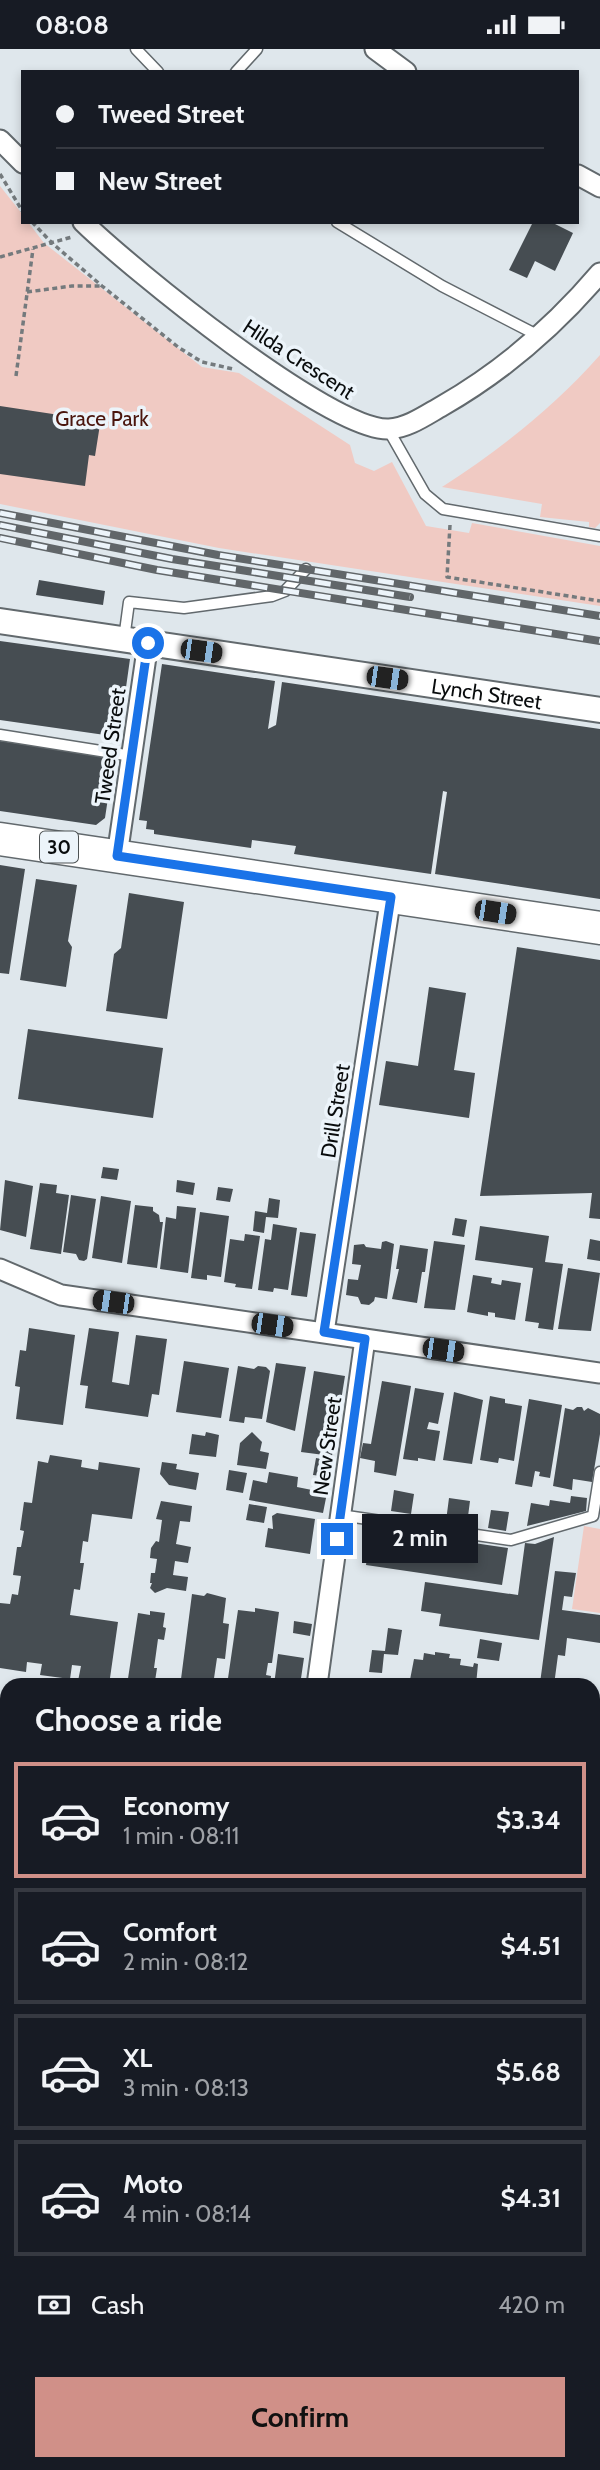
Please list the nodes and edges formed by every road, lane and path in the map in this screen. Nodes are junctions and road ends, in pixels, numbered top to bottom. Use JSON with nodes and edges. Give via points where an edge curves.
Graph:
{"nodes":[{"id":1,"x":135,"y":49,"type":"edge"},
{"id":2,"x":257,"y":49,"type":"edge"},
{"id":3,"x":375,"y":49,"type":"edge"},
{"id":4,"x":156,"y":70,"type":"edge"},
{"id":5,"x":238,"y":70,"type":"edge"},
{"id":6,"x":403,"y":70,"type":"edge"},
{"id":7,"x":0,"y":140,"type":"edge"},
{"id":8,"x":21,"y":161,"type":"edge"},
{"id":9,"x":0,"y":174,"type":"edge"},
{"id":10,"x":21,"y":209,"type":"edge"},
{"id":11,"x":34,"y":224,"type":"edge"},
{"id":12,"x":340,"y":224,"type":"edge"},
{"id":13,"x":90,"y":225,"type":"edge"},
{"id":14,"x":51,"y":243,"type":"junction"},
{"id":15,"x":33,"y":249,"type":"junction"},
{"id":16,"x":0,"y":257,"type":"edge"},
{"id":17,"x":600,"y":273,"type":"edge"},
{"id":18,"x":102,"y":286,"type":"junction"},
{"id":19,"x":27,"y":292,"type":"junction"},
{"id":20,"x":539,"y":337,"type":"junction"},
{"id":21,"x":241,"y":371,"type":"dead end"},
{"id":22,"x":16,"y":376,"type":"dead end"},
{"id":23,"x":388,"y":429,"type":"junction"},
{"id":24,"x":451,"y":512,"type":"junction"},
{"id":25,"x":600,"y":536,"type":"edge"},
{"id":26,"x":306,"y":569,"type":"dead end"},
{"id":27,"x":600,"y":601,"type":"edge"},
{"id":28,"x":0,"y":621,"type":"edge"},
{"id":29,"x":136,"y":641,"type":"junction"},
{"id":30,"x":600,"y":710,"type":"edge"},
{"id":31,"x":0,"y":735,"type":"edge"},
{"id":32,"x":132,"y":756,"type":"junction"},
{"id":33,"x":0,"y":839,"type":"edge"},
{"id":34,"x":117,"y":856,"type":"junction"},
{"id":35,"x":391,"y":897,"type":"junction"},
{"id":36,"x":600,"y":928,"type":"edge"},
{"id":37,"x":0,"y":1269,"type":"edge"},
{"id":38,"x":324,"y":1332,"type":"junction"},
{"id":39,"x":365,"y":1339,"type":"junction"},
{"id":40,"x":600,"y":1373,"type":"edge"},
{"id":41,"x":600,"y":1472,"type":"edge"},
{"id":42,"x":340,"y":1514,"type":"junction"},
{"id":43,"x":318,"y":1678,"type":"edge"}],
"edges":[{"from":1,"to":4,"type":"lane"},
{"from":2,"to":5,"type":"lane"},
{"from":3,"to":6,"type":"street"},
{"from":7,"to":8,"type":"street"},
{"from":9,"to":10,"type":"path"},
{"from":11,"to":14,"type":"path"},
{"from":12,"to":20,"type":"lane","via":[[442,286]]},
{"from":13,"to":23,"type":"street","name":"Hilda Crescent","via":[[222,336],[290,384],[351,420]]},
{"from":14,"to":15,"type":"path"},
{"from":14,"to":18,"type":"path"},
{"from":15,"to":16,"type":"path"},
{"from":15,"to":19,"type":"path"},
{"from":17,"to":20,"type":"street"},
{"from":18,"to":19,"type":"path"},
{"from":18,"to":21,"type":"path","via":[[194,358]]},
{"from":19,"to":22,"type":"path"},
{"from":20,"to":23,"type":"street","via":[[478,385],[426,415]]},
{"from":23,"to":24,"type":"lane","via":[[425,494]]},
{"from":24,"to":25,"type":"lane"},
{"from":24,"to":27,"type":"path","via":[[447,577]]},
{"from":26,"to":29,"type":"lane","via":[[285,591],[272,596],[184,608],[129,601]]},
{"from":28,"to":29,"type":"street","name":"Lynch Street"},
{"from":29,"to":30,"type":"street","name":"Lynch Street"},
{"from":29,"to":32,"type":"street","name":"Tweed Street"},
{"from":31,"to":32,"type":"lane"},
{"from":32,"to":34,"type":"street","name":"Tweed Street"},
{"from":33,"to":34,"type":"main road","number":"30"},
{"from":34,"to":35,"type":"main road","number":"30"},
{"from":35,"to":36,"type":"main road","number":"30"},
{"from":35,"to":38,"type":"street","name":"Drill Street"},
{"from":37,"to":38,"type":"street","via":[[61,1295]]},
{"from":38,"to":39,"type":"street"},
{"from":39,"to":40,"type":"street"},
{"from":39,"to":42,"type":"street","name":"New Street"},
{"from":41,"to":42,"type":"lane","via":[[593,1516],[510,1540]]},
{"from":42,"to":43,"type":"street","name":"New Street"}]}
